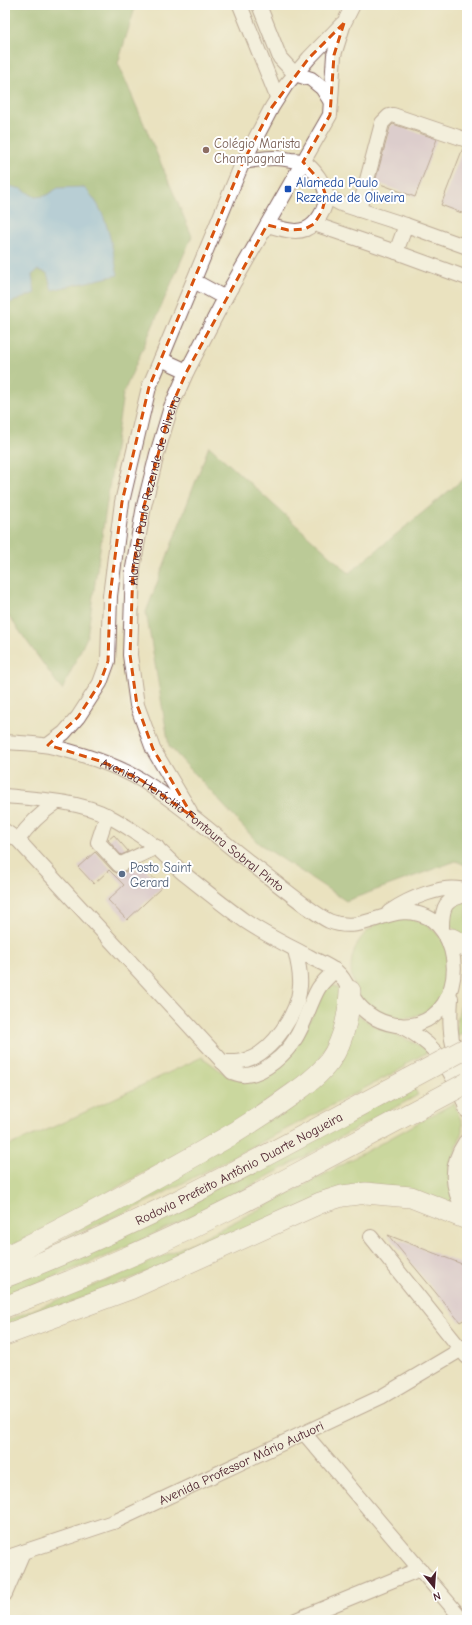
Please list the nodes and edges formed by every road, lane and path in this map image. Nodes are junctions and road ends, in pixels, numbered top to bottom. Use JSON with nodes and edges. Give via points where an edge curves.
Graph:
{"nodes":[{"id":1,"x":240,"y":5,"type":"edge"},
{"id":2,"x":259,"y":5,"type":"edge"},
{"id":3,"x":353,"y":5,"type":"edge"},
{"id":4,"x":344,"y":23,"type":"junction"},
{"id":5,"x":295,"y":74,"type":"junction"},
{"id":6,"x":277,"y":97,"type":"junction"},
{"id":7,"x":331,"y":102,"type":"junction"},
{"id":8,"x":467,"y":140,"type":"edge"},
{"id":9,"x":243,"y":162,"type":"junction"},
{"id":10,"x":304,"y":162,"type":"junction"},
{"id":11,"x":326,"y":196,"type":"junction"},
{"id":12,"x":359,"y":210,"type":"junction"},
{"id":13,"x":314,"y":224,"type":"junction"},
{"id":14,"x":267,"y":225,"type":"junction"},
{"id":15,"x":406,"y":225,"type":"junction"},
{"id":16,"x":467,"y":247,"type":"edge"},
{"id":17,"x":396,"y":252,"type":"junction"},
{"id":18,"x":467,"y":278,"type":"edge"},
{"id":19,"x":194,"y":281,"type":"junction"},
{"id":20,"x":225,"y":298,"type":"junction"},
{"id":21,"x":161,"y":358,"type":"junction"},
{"id":22,"x":187,"y":371,"type":"junction"},
{"id":23,"x":5,"y":742,"type":"edge"},
{"id":24,"x":48,"y":745,"type":"junction"},
{"id":25,"x":5,"y":796,"type":"edge"},
{"id":26,"x":57,"y":802,"type":"junction"},
{"id":27,"x":107,"y":815,"type":"junction"},
{"id":28,"x":194,"y":817,"type":"junction"},
{"id":29,"x":5,"y":831,"type":"edge"},
{"id":30,"x":18,"y":840,"type":"junction"},
{"id":31,"x":157,"y":847,"type":"junction"},
{"id":32,"x":467,"y":891,"type":"edge"},
{"id":33,"x":467,"y":895,"type":"edge"},
{"id":34,"x":385,"y":914,"type":"junction"},
{"id":35,"x":454,"y":938,"type":"edge"},
{"id":36,"x":295,"y":950,"type":"junction"},
{"id":37,"x":335,"y":970,"type":"junction"},
{"id":38,"x":348,"y":987,"type":"junction"},
{"id":39,"x":451,"y":998,"type":"junction"},
{"id":40,"x":399,"y":1025,"type":"junction"},
{"id":41,"x":467,"y":1048,"type":"edge"},
{"id":42,"x":222,"y":1062,"type":"junction"},
{"id":43,"x":467,"y":1077,"type":"edge"},
{"id":44,"x":467,"y":1083,"type":"edge"},
{"id":45,"x":467,"y":1111,"type":"edge"},
{"id":46,"x":467,"y":1143,"type":"edge"},
{"id":47,"x":467,"y":1212,"type":"edge"},
{"id":48,"x":467,"y":1219,"type":"edge"},
{"id":49,"x":370,"y":1237,"type":"dead end"},
{"id":50,"x":5,"y":1257,"type":"edge"},
{"id":51,"x":5,"y":1277,"type":"edge"},
{"id":52,"x":5,"y":1307,"type":"edge"},
{"id":53,"x":5,"y":1335,"type":"edge"},
{"id":54,"x":465,"y":1351,"type":"edge"},
{"id":55,"x":304,"y":1433,"type":"junction"},
{"id":56,"x":24,"y":1552,"type":"junction"},
{"id":57,"x":5,"y":1558,"type":"edge"},
{"id":58,"x":420,"y":1569,"type":"junction"},
{"id":59,"x":5,"y":1594,"type":"edge"},
{"id":60,"x":296,"y":1620,"type":"edge"},
{"id":61,"x":463,"y":1620,"type":"edge"}],
"edges":[{"from":1,"to":6,"type":"street"},
{"from":2,"to":5,"type":"street","via":[[280,58]]},
{"from":3,"to":4,"type":"street","name":"Alameda Paulo Rezende de Oliveira"},
{"from":4,"to":5,"type":"street","name":"Alameda Paulo Rezende de Oliveira"},
{"from":4,"to":7,"type":"street","name":"Alameda Paulo Rezende de Oliveira","via":[[334,56]]},
{"from":5,"to":6,"type":"street","name":"Alameda Paulo Rezende de Oliveira"},
{"from":5,"to":7,"type":"street","via":[[311,79],[322,88]]},
{"from":6,"to":9,"type":"street","name":"Alameda Paulo Rezende de Oliveira"},
{"from":7,"to":10,"type":"street","name":"Alameda Paulo Rezende de Oliveira","via":[[330,115]]},
{"from":8,"to":12,"type":"street","via":[[393,114],[389,116],[382,123]]},
{"from":9,"to":10,"type":"street","via":[[279,157]]},
{"from":9,"to":19,"type":"street","name":"Alameda Paulo Rezende de Oliveira"},
{"from":10,"to":11,"type":"street","via":[[321,182]]},
{"from":10,"to":14,"type":"street","name":"Alameda Paulo Rezende de Oliveira"},
{"from":11,"to":12,"type":"street"},
{"from":11,"to":13,"type":"street","via":[[322,211]]},
{"from":12,"to":15,"type":"street"},
{"from":13,"to":14,"type":"street","via":[[305,230],[288,230]]},
{"from":13,"to":17,"type":"street"},
{"from":14,"to":20,"type":"street","name":"Alameda Paulo Rezende de Oliveira"},
{"from":15,"to":16,"type":"street"},
{"from":15,"to":17,"type":"street"},
{"from":17,"to":18,"type":"street"},
{"from":19,"to":20,"type":"street"},
{"from":19,"to":21,"type":"street","name":"Alameda Paulo Rezende de Oliveira"},
{"from":20,"to":22,"type":"street","name":"Alameda Paulo Rezende de Oliveira"},
{"from":21,"to":22,"type":"street"},
{"from":21,"to":24,"type":"street","name":"Alameda Paulo Rezende de Oliveira","via":[[149,387],[122,502],[110,596],[108,661],[100,683],[78,717],[64,733]]},
{"from":22,"to":28,"type":"street","name":"Alameda Paulo Rezende de Oliveira","via":[[167,420],[144,506],[133,568],[130,655],[137,705],[153,749]]},
{"from":23,"to":24,"type":"street","name":"Avenida Heráclito Fontoura Sobral Pinto"},
{"from":24,"to":28,"type":"street","name":"Avenida Heráclito Fontoura Sobral Pinto","via":[[103,762],[141,780]]},
{"from":25,"to":26,"type":"street"},
{"from":26,"to":27,"type":"street"},
{"from":26,"to":30,"type":"street","via":[[38,816]]},
{"from":27,"to":31,"type":"street"},
{"from":27,"to":31,"type":"street","via":[[98,842],[119,865]]},
{"from":28,"to":34,"type":"street","name":"Avenida Heráclito Fontoura Sobral Pinto","via":[[233,850],[329,921],[354,925]]},
{"from":29,"to":30,"type":"street"},
{"from":30,"to":42,"type":"street"},
{"from":31,"to":36,"type":"street","via":[[181,871],[246,922]]},
{"from":32,"to":34,"type":"street","name":"Avenida Heráclito Fontoura Sobral Pinto","via":[[449,889],[428,894],[402,903]]},
{"from":33,"to":35,"type":"street","via":[[456,897],[444,908]]},
{"from":34,"to":35,"type":"street","via":[[416,913],[430,918]]},
{"from":35,"to":39,"type":"street","via":[[460,969],[458,984]]},
{"from":36,"to":37,"type":"street"},
{"from":36,"to":42,"type":"street","via":[[300,987],[280,1034],[258,1055],[246,1060]]},
{"from":37,"to":38,"type":"street"},
{"from":37,"to":42,"type":"street","via":[[319,988],[295,1040],[272,1063],[258,1072],[239,1075]]},
{"from":38,"to":40,"type":"street","via":[[358,1004],[369,1015],[383,1022]]},
{"from":38,"to":50,"type":"highway","via":[[350,1009],[334,1054],[324,1069],[304,1085],[212,1146]]},
{"from":39,"to":40,"type":"street","via":[[442,1010],[429,1019]]},
{"from":39,"to":43,"type":"street","via":[[451,1037],[455,1054]]},
{"from":40,"to":45,"type":"street","via":[[431,1048],[451,1076]]},
{"from":41,"to":51,"type":"highway","name":"Rodovia Prefeito Antônio Duarte Nogueira","bridge":true,"via":[[153,1213]]},
{"from":44,"to":52,"type":"highway","bridge":true,"via":[[188,1229],[124,1259]]},
{"from":46,"to":47,"type":"main road","via":[[460,1153],[455,1184]]},
{"from":48,"to":53,"type":"highway","via":[[411,1197],[366,1193],[342,1196],[320,1203],[130,1289]]},
{"from":49,"to":54,"type":"street"},
{"from":54,"to":55,"type":"street","name":"Avenida Professor Mário Autuori","via":[[381,1397]]},
{"from":55,"to":56,"type":"street","name":"Avenida Professor Mário Autuori","via":[[116,1521]]},
{"from":55,"to":58,"type":"street"},
{"from":56,"to":57,"type":"street","name":"Avenida Professor Mário Autuori"},
{"from":56,"to":59,"type":"street"},
{"from":58,"to":60,"type":"street"},
{"from":58,"to":61,"type":"street"}]}
